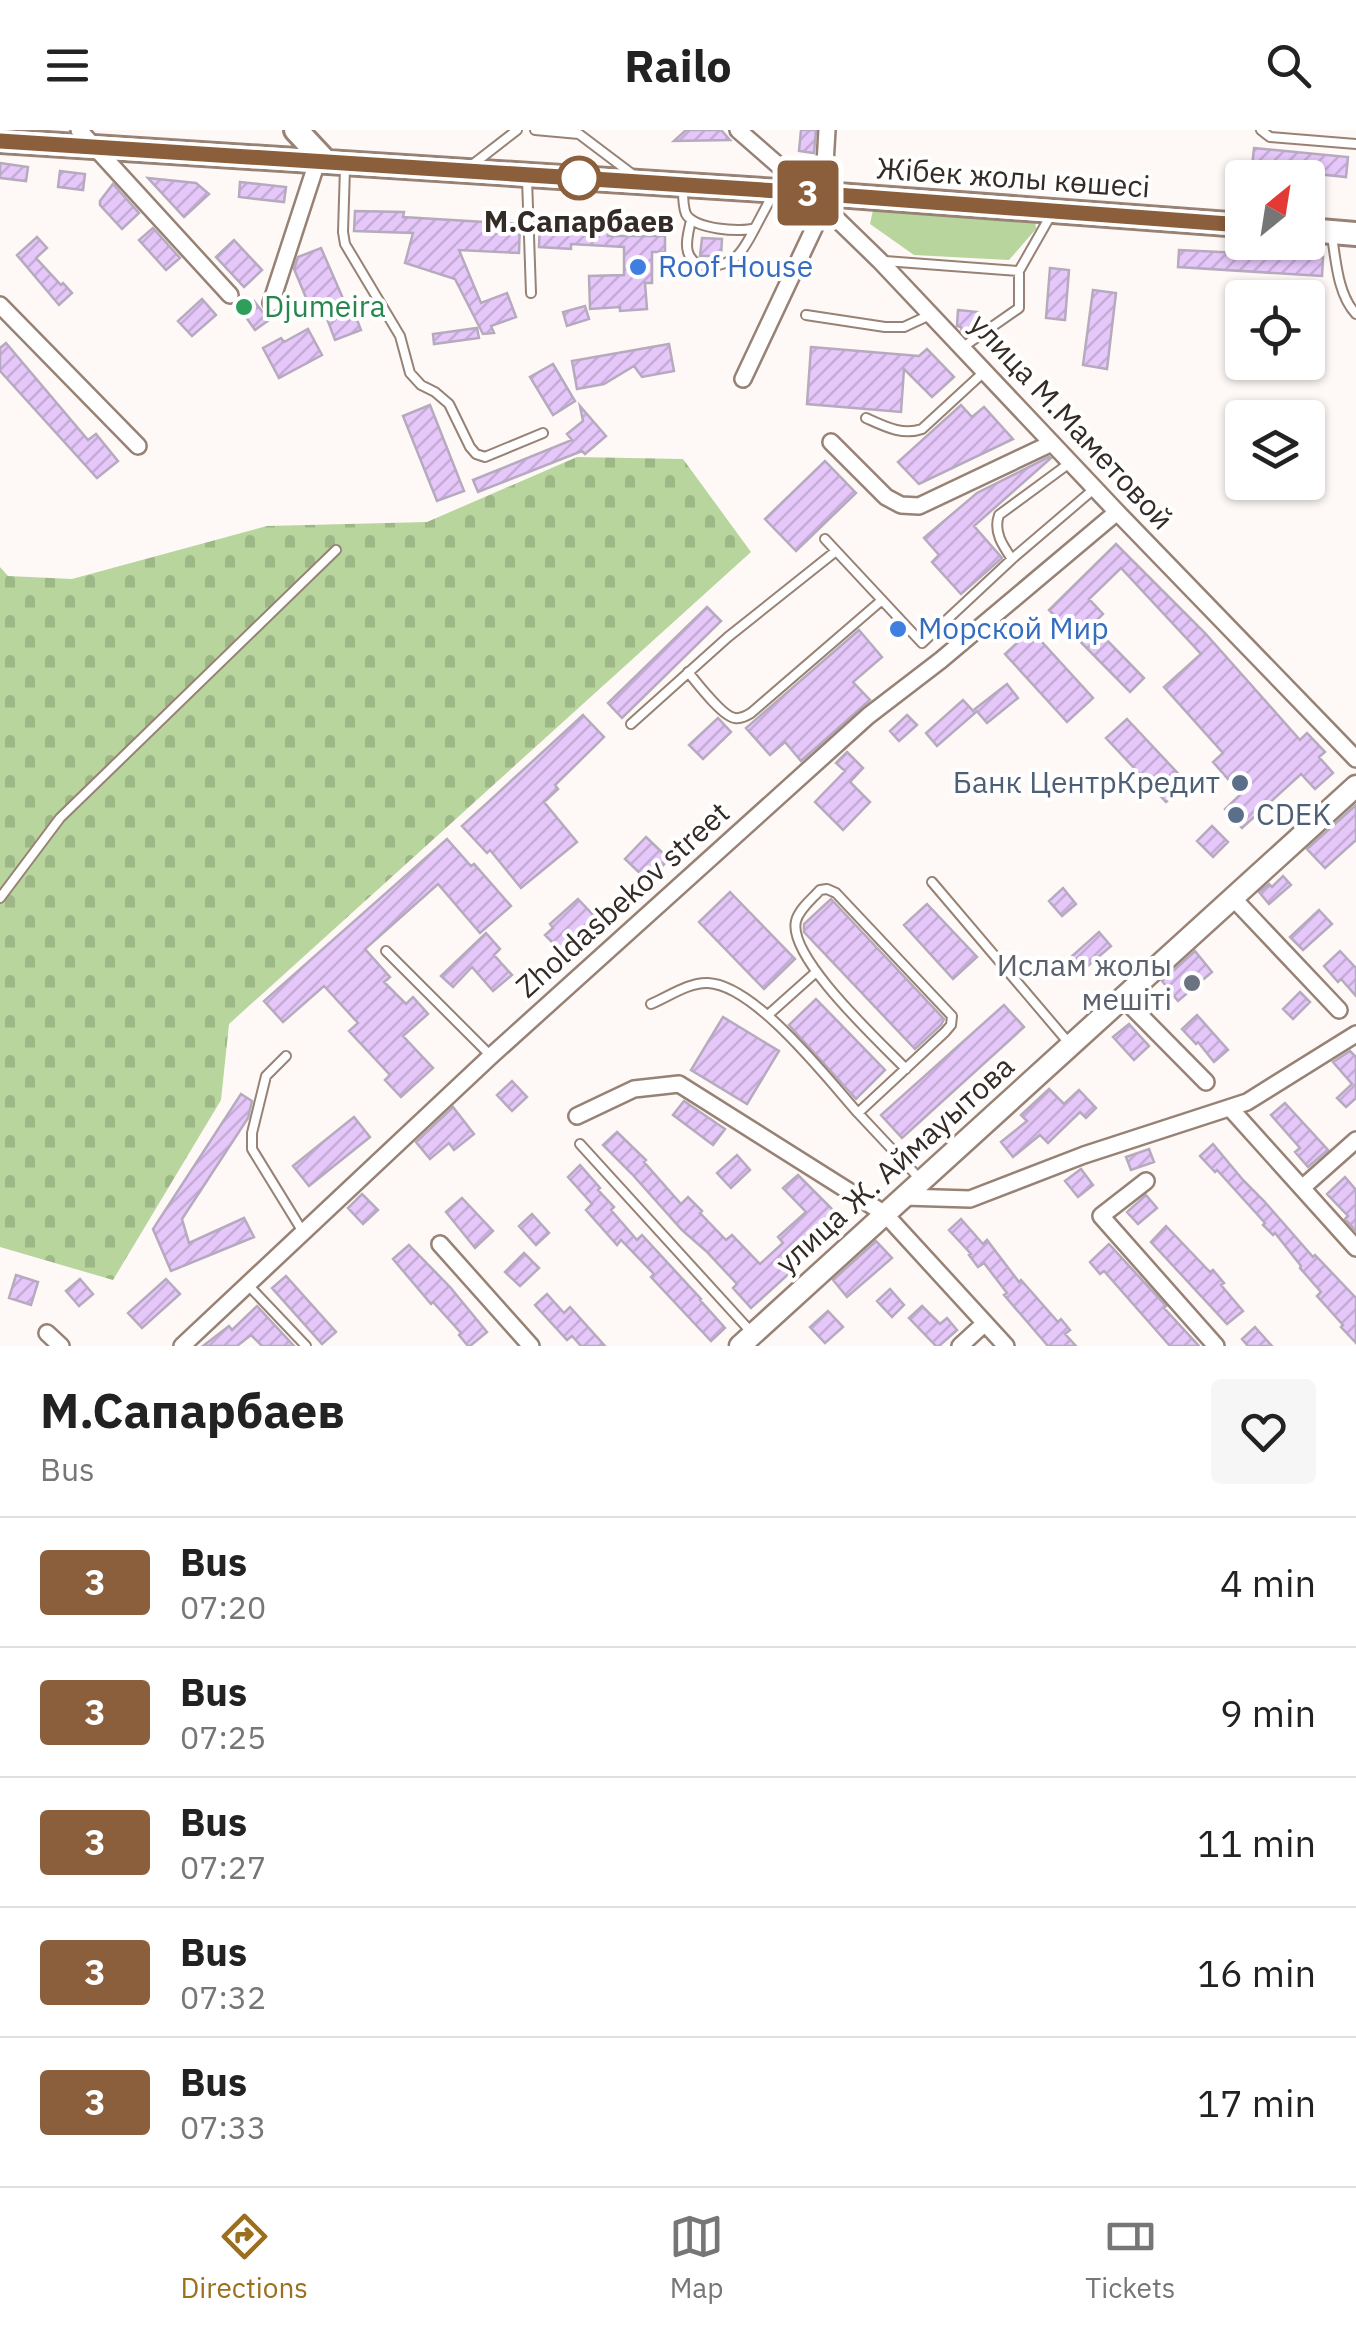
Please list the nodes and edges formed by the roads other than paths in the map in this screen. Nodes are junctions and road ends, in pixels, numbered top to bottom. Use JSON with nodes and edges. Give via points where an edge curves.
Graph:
{"nodes":[{"id":1,"x":296,"y":130,"type":"edge"},
{"id":2,"x":516,"y":130,"type":"edge"},
{"id":3,"x":535,"y":130,"type":"edge"},
{"id":4,"x":738,"y":130,"type":"edge"},
{"id":5,"x":827,"y":130,"type":"edge"},
{"id":6,"x":1261,"y":130,"type":"edge"},
{"id":7,"x":580,"y":132,"type":"edge"},
{"id":8,"x":87,"y":138,"type":"edge"},
{"id":9,"x":0,"y":141,"type":"edge"},
{"id":10,"x":1356,"y":144,"type":"edge"},
{"id":11,"x":330,"y":162,"type":"junction"},
{"id":12,"x":464,"y":171,"type":"junction"},
{"id":13,"x":527,"y":175,"type":"junction"},
{"id":14,"x":643,"y":182,"type":"junction"},
{"id":15,"x":683,"y":185,"type":"junction"},
{"id":16,"x":775,"y":191,"type":"junction"},
{"id":17,"x":817,"y":200,"type":"junction"},
{"id":18,"x":1054,"y":210,"type":"junction"},
{"id":19,"x":690,"y":220,"type":"junction"},
{"id":20,"x":1225,"y":224,"type":"edge"},
{"id":21,"x":756,"y":228,"type":"junction"},
{"id":22,"x":1325,"y":231,"type":"edge"},
{"id":23,"x":1356,"y":234,"type":"edge"},
{"id":24,"x":1325,"y":245,"type":"edge"},
{"id":25,"x":880,"y":261,"type":"junction"},
{"id":26,"x":1018,"y":271,"type":"junction"},
{"id":27,"x":530,"y":294,"type":"dead end"},
{"id":28,"x":230,"y":295,"type":"dead end"},
{"id":29,"x":271,"y":302,"type":"dead end"},
{"id":30,"x":0,"y":305,"type":"edge"},
{"id":31,"x":932,"y":314,"type":"junction"},
{"id":32,"x":1356,"y":314,"type":"edge"},
{"id":33,"x":806,"y":315,"type":"dead end"},
{"id":34,"x":964,"y":347,"type":"junction"},
{"id":35,"x":984,"y":371,"type":"junction"},
{"id":36,"x":743,"y":379,"type":"dead end"},
{"id":37,"x":866,"y":418,"type":"dead end"},
{"id":38,"x":543,"y":433,"type":"dead end"},
{"id":39,"x":831,"y":442,"type":"dead end"},
{"id":40,"x":1052,"y":443,"type":"junction"},
{"id":41,"x":138,"y":446,"type":"dead end"},
{"id":42,"x":1071,"y":462,"type":"junction"},
{"id":43,"x":1095,"y":488,"type":"junction"},
{"id":44,"x":1117,"y":512,"type":"junction"},
{"id":45,"x":825,"y":539,"type":"dead end"},
{"id":46,"x":336,"y":550,"type":"dead end"},
{"id":47,"x":836,"y":551,"type":"junction"},
{"id":48,"x":1012,"y":559,"type":"junction"},
{"id":49,"x":882,"y":600,"type":"junction"},
{"id":50,"x":922,"y":643,"type":"junction"},
{"id":51,"x":941,"y":660,"type":"junction"},
{"id":52,"x":688,"y":672,"type":"junction"},
{"id":53,"x":630,"y":724,"type":"dead end"},
{"id":54,"x":1356,"y":759,"type":"edge"},
{"id":55,"x":1356,"y":786,"type":"edge"},
{"id":56,"x":932,"y":882,"type":"dead end"},
{"id":57,"x":0,"y":898,"type":"edge"},
{"id":58,"x":1234,"y":898,"type":"junction"},
{"id":59,"x":386,"y":950,"type":"dead end"},
{"id":60,"x":816,"y":973,"type":"junction"},
{"id":61,"x":1123,"y":998,"type":"junction"},
{"id":62,"x":651,"y":1004,"type":"dead end"},
{"id":63,"x":1339,"y":1010,"type":"dead end"},
{"id":64,"x":768,"y":1015,"type":"junction"},
{"id":65,"x":1356,"y":1034,"type":"edge"},
{"id":66,"x":1071,"y":1046,"type":"junction"},
{"id":67,"x":286,"y":1056,"type":"dead end"},
{"id":68,"x":491,"y":1056,"type":"junction"},
{"id":69,"x":906,"y":1069,"type":"junction"},
{"id":70,"x":1206,"y":1082,"type":"dead end"},
{"id":71,"x":1230,"y":1108,"type":"junction"},
{"id":72,"x":858,"y":1113,"type":"junction"},
{"id":73,"x":576,"y":1116,"type":"dead end"},
{"id":74,"x":1356,"y":1140,"type":"edge"},
{"id":75,"x":580,"y":1144,"type":"dead end"},
{"id":76,"x":922,"y":1181,"type":"junction"},
{"id":77,"x":1146,"y":1181,"type":"dead end"},
{"id":78,"x":1302,"y":1188,"type":"junction"},
{"id":79,"x":904,"y":1197,"type":"junction"},
{"id":80,"x":885,"y":1214,"type":"junction"},
{"id":81,"x":304,"y":1232,"type":"junction"},
{"id":82,"x":440,"y":1244,"type":"dead end"},
{"id":83,"x":1356,"y":1248,"type":"edge"},
{"id":84,"x":248,"y":1285,"type":"junction"},
{"id":85,"x":985,"y":1323,"type":"junction"},
{"id":86,"x":47,"y":1333,"type":"dead end"},
{"id":87,"x":747,"y":1340,"type":"edge"},
{"id":88,"x":61,"y":1346,"type":"edge"},
{"id":89,"x":182,"y":1346,"type":"edge"},
{"id":90,"x":306,"y":1346,"type":"edge"},
{"id":91,"x":531,"y":1346,"type":"edge"},
{"id":92,"x":960,"y":1346,"type":"edge"},
{"id":93,"x":1006,"y":1346,"type":"edge"},
{"id":94,"x":1216,"y":1346,"type":"edge"}],
"edges":[{"from":1,"to":11,"type":"main road"},
{"from":2,"to":12,"type":"lane"},
{"from":3,"to":7,"type":"lane"},
{"from":4,"to":17,"type":"street","name":"улица М.Маметовой"},
{"from":5,"to":17,"type":"street"},
{"from":6,"to":10,"type":"lane","via":[[1270,137]]},
{"from":7,"to":14,"type":"lane"},
{"from":8,"to":9,"type":"main road","name":"Жібек жолы көшесі"},
{"from":8,"to":11,"type":"main road","name":"Жібек жолы көшесі"},
{"from":8,"to":28,"type":"street"},
{"from":11,"to":12,"type":"main road","name":"Жібек жолы көшесі"},
{"from":11,"to":29,"type":"street"},
{"from":11,"to":38,"type":"lane","via":[[344,244],[400,336],[410,373],[449,404],[476,454],[484,457]]},
{"from":12,"to":13,"type":"main road","name":"Жібек жолы көшесі"},
{"from":13,"to":14,"type":"main road","name":"Жібек жолы көшесі"},
{"from":13,"to":27,"type":"lane"},
{"from":14,"to":15,"type":"main road","name":"Жібек жолы көшесі"},
{"from":15,"to":16,"type":"main road","name":"Жібек жолы көшесі"},
{"from":15,"to":19,"type":"lane"},
{"from":16,"to":17,"type":"main road","name":"Жібек жолы көшесі"},
{"from":16,"to":21,"type":"lane"},
{"from":17,"to":18,"type":"main road","name":"Жібек жолы көшесі"},
{"from":17,"to":25,"type":"street","name":"улица М.Маметовой"},
{"from":17,"to":36,"type":"street"},
{"from":18,"to":20,"type":"main road","name":"Жібек жолы көшесі"},
{"from":18,"to":26,"type":"lane"},
{"from":19,"to":21,"type":"lane","via":[[744,232]]},
{"from":19,"to":21,"type":"lane","via":[[686,249],[700,264],[730,262]]},
{"from":22,"to":23,"type":"main road"},
{"from":24,"to":32,"type":"lane"},
{"from":25,"to":26,"type":"lane"},
{"from":25,"to":31,"type":"street","name":"улица М.Маметовой"},
{"from":26,"to":34,"type":"lane","via":[[1019,308]]},
{"from":30,"to":41,"type":"street"},
{"from":31,"to":33,"type":"lane","via":[[904,327]]},
{"from":31,"to":34,"type":"street","name":"улица М.Маметовой"},
{"from":34,"to":35,"type":"street","name":"улица М.Маметовой"},
{"from":35,"to":37,"type":"lane","via":[[922,430],[910,433]]},
{"from":35,"to":40,"type":"street","name":"улица М.Маметовой"},
{"from":39,"to":40,"type":"street","via":[[886,497],[919,506]]},
{"from":40,"to":42,"type":"street","name":"улица М.Маметовой"},
{"from":42,"to":43,"type":"street","name":"улица М.Маметовой"},
{"from":42,"to":48,"type":"lane","via":[[998,515],[1002,545]]},
{"from":43,"to":44,"type":"street","name":"улица М.Маметовой"},
{"from":43,"to":48,"type":"lane"},
{"from":44,"to":51,"type":"street","name":"Zholdasbekov street"},
{"from":44,"to":54,"type":"street","name":"улица М.Маметовой"},
{"from":45,"to":47,"type":"lane"},
{"from":46,"to":57,"type":"lane","via":[[60,818]]},
{"from":47,"to":49,"type":"lane"},
{"from":47,"to":52,"type":"lane"},
{"from":48,"to":50,"type":"lane"},
{"from":49,"to":50,"type":"lane"},
{"from":49,"to":52,"type":"lane","via":[[740,719],[720,708]]},
{"from":50,"to":51,"type":"lane"},
{"from":51,"to":68,"type":"street","name":"Zholdasbekov street","via":[[868,716]]},
{"from":52,"to":53,"type":"lane"},
{"from":55,"to":58,"type":"street","name":"улица Ж. Аймауытова"},
{"from":56,"to":66,"type":"lane"},
{"from":58,"to":61,"type":"street","name":"улица Ж. Аймауытова"},
{"from":58,"to":63,"type":"street"},
{"from":59,"to":68,"type":"lane"},
{"from":60,"to":64,"type":"lane"},
{"from":60,"to":69,"type":"lane"},
{"from":60,"to":69,"type":"lane","via":[[801,949],[796,920],[828,889],[952,1016],[945,1032]]},
{"from":61,"to":66,"type":"street","name":"улица Ж. Аймауытова"},
{"from":61,"to":70,"type":"street"},
{"from":62,"to":64,"type":"lane","via":[[697,984],[720,984]]},
{"from":64,"to":72,"type":"lane"},
{"from":65,"to":71,"type":"street"},
{"from":66,"to":76,"type":"street","name":"улица Ж. Аймауытова"},
{"from":67,"to":81,"type":"lane","via":[[266,1076],[252,1149]]},
{"from":68,"to":81,"type":"street","name":"Zholdasbekov street"},
{"from":69,"to":72,"type":"lane"},
{"from":71,"to":78,"type":"street"},
{"from":71,"to":79,"type":"street","via":[[970,1199]]},
{"from":72,"to":76,"type":"lane"},
{"from":73,"to":80,"type":"street","via":[[634,1089],[679,1084]]},
{"from":74,"to":78,"type":"street"},
{"from":75,"to":87,"type":"lane"},
{"from":76,"to":79,"type":"street","name":"улица Ж. Аймауытова"},
{"from":77,"to":94,"type":"street","via":[[1101,1216]]},
{"from":78,"to":83,"type":"street"},
{"from":79,"to":80,"type":"street","name":"улица Ж. Аймауытова"},
{"from":80,"to":85,"type":"street"},
{"from":80,"to":87,"type":"street","name":"улица Ж. Аймауытова"},
{"from":81,"to":84,"type":"street","name":"Zholdasbekov street"},
{"from":82,"to":91,"type":"street"},
{"from":84,"to":89,"type":"street","name":"Zholdasbekov street"},
{"from":84,"to":90,"type":"lane"},
{"from":85,"to":92,"type":"street"},
{"from":85,"to":93,"type":"street"},
{"from":86,"to":88,"type":"street"}]}
